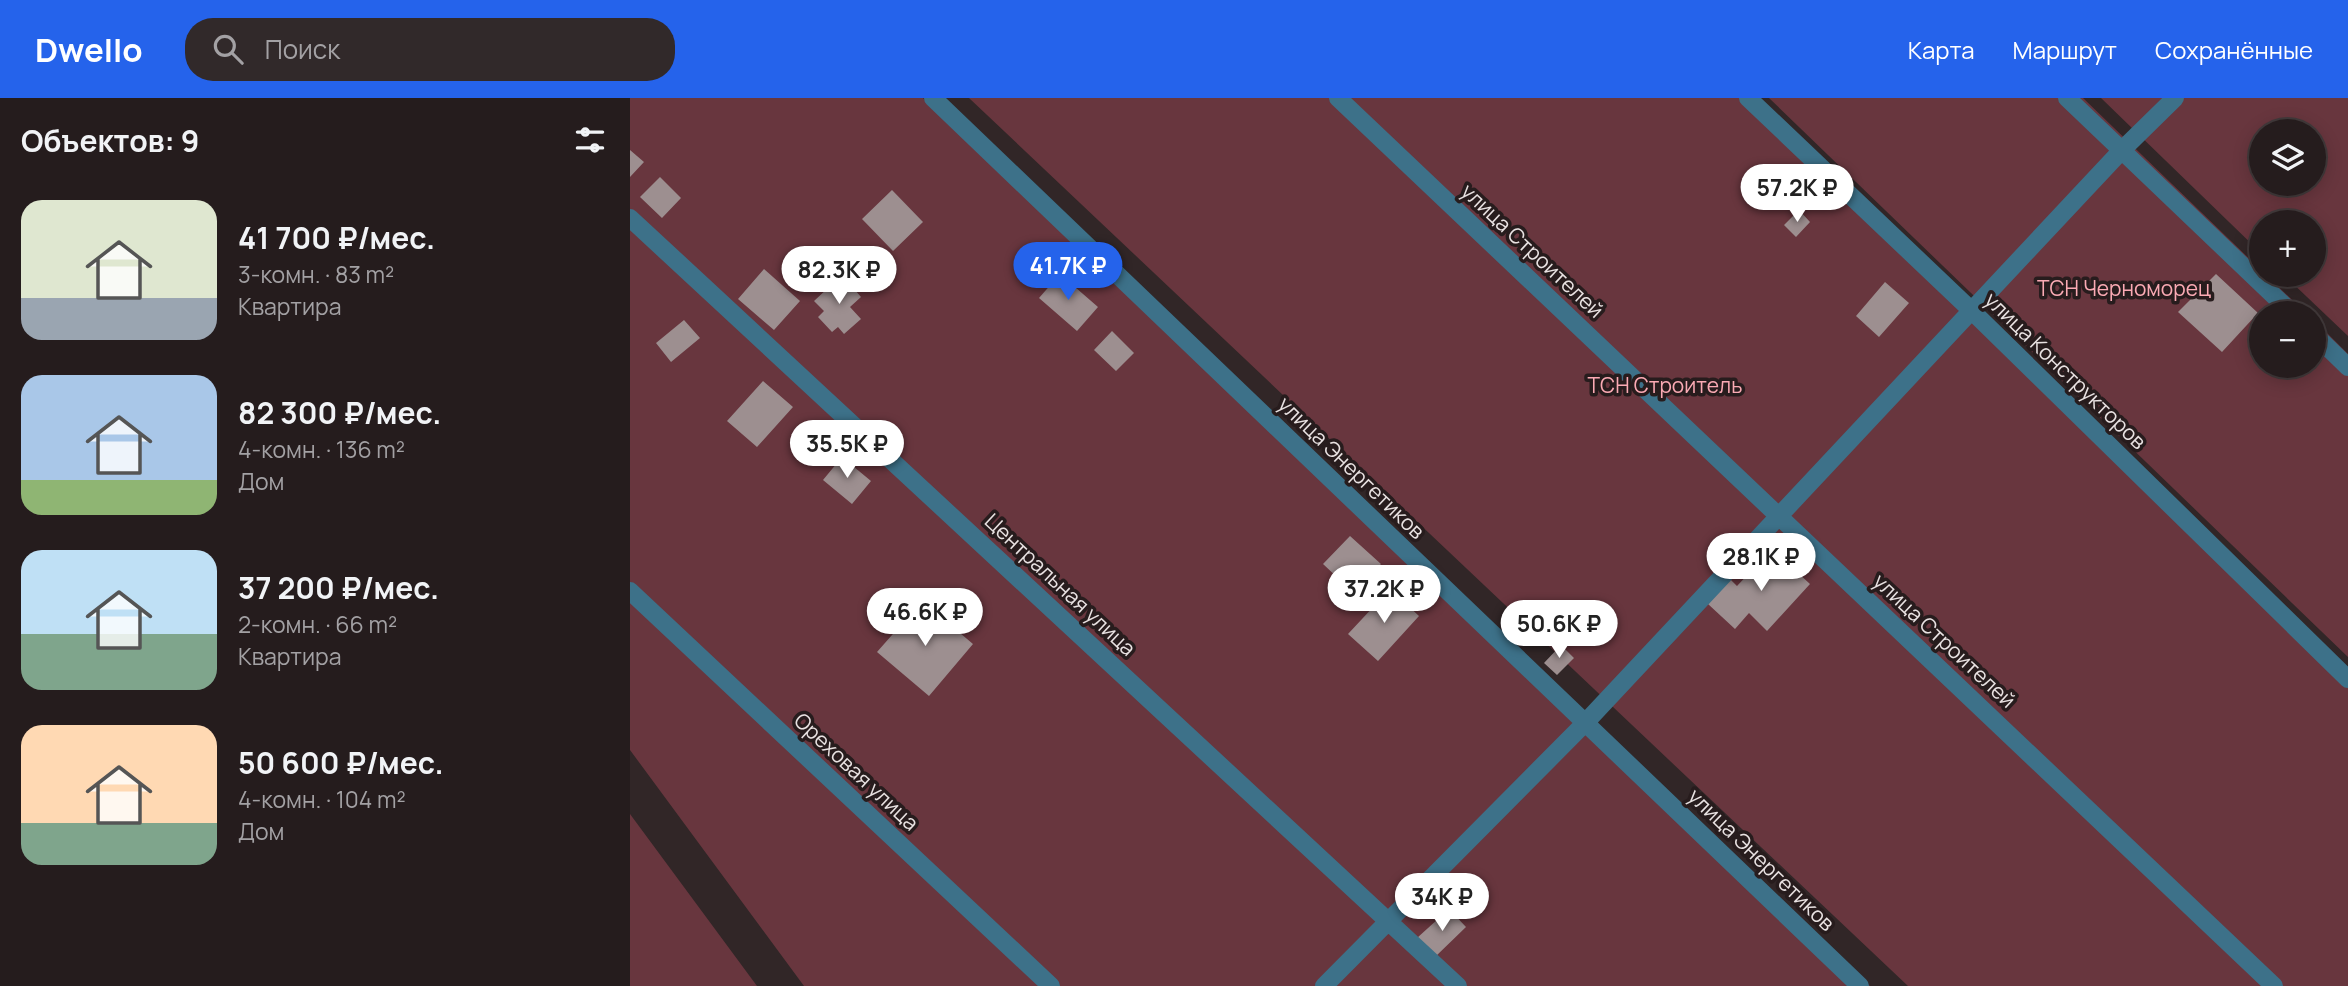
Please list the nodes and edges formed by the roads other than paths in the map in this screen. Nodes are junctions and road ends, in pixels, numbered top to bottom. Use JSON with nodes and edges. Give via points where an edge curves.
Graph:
{"nodes":[{"id":1,"x":933,"y":98,"type":"edge"},
{"id":2,"x":1338,"y":98,"type":"edge"},
{"id":3,"x":1748,"y":98,"type":"edge"},
{"id":4,"x":2067,"y":98,"type":"edge"},
{"id":5,"x":2175,"y":98,"type":"edge"},
{"id":6,"x":2122,"y":150,"type":"junction"},
{"id":7,"x":630,"y":218,"type":"edge"},
{"id":8,"x":2279,"y":301,"type":"edge"},
{"id":9,"x":1972,"y":312,"type":"junction"},
{"id":10,"x":2326,"y":346,"type":"edge"},
{"id":11,"x":2348,"y":367,"type":"edge"},
{"id":12,"x":1778,"y":515,"type":"junction"},
{"id":13,"x":630,"y":591,"type":"edge"},
{"id":14,"x":2348,"y":679,"type":"edge"},
{"id":15,"x":1585,"y":723,"type":"junction"},
{"id":16,"x":1388,"y":919,"type":"junction"},
{"id":17,"x":1051,"y":986,"type":"edge"},
{"id":18,"x":1324,"y":986,"type":"edge"},
{"id":19,"x":1458,"y":986,"type":"edge"},
{"id":20,"x":1860,"y":986,"type":"edge"},
{"id":21,"x":2274,"y":986,"type":"edge"}],
"edges":[{"from":1,"to":15,"type":"lane","name":"улица Энергетиков"},
{"from":2,"to":12,"type":"lane","name":"улица Строителей"},
{"from":3,"to":9,"type":"lane","name":"улица Конструкторов"},
{"from":4,"to":6,"type":"lane"},
{"from":5,"to":6,"type":"lane"},
{"from":6,"to":8,"type":"lane"},
{"from":6,"to":9,"type":"lane"},
{"from":7,"to":16,"type":"lane","name":"Центральная улица"},
{"from":9,"to":12,"type":"lane"},
{"from":9,"to":14,"type":"lane","name":"улица Конструкторов"},
{"from":10,"to":11,"type":"lane"},
{"from":12,"to":15,"type":"lane"},
{"from":12,"to":21,"type":"lane","name":"улица Строителей"},
{"from":13,"to":17,"type":"lane","name":"Ореховая улица"},
{"from":15,"to":16,"type":"lane"},
{"from":15,"to":20,"type":"lane","name":"улица Энергетиков"},
{"from":16,"to":18,"type":"lane"},
{"from":16,"to":19,"type":"lane","name":"Центральная улица"}]}
